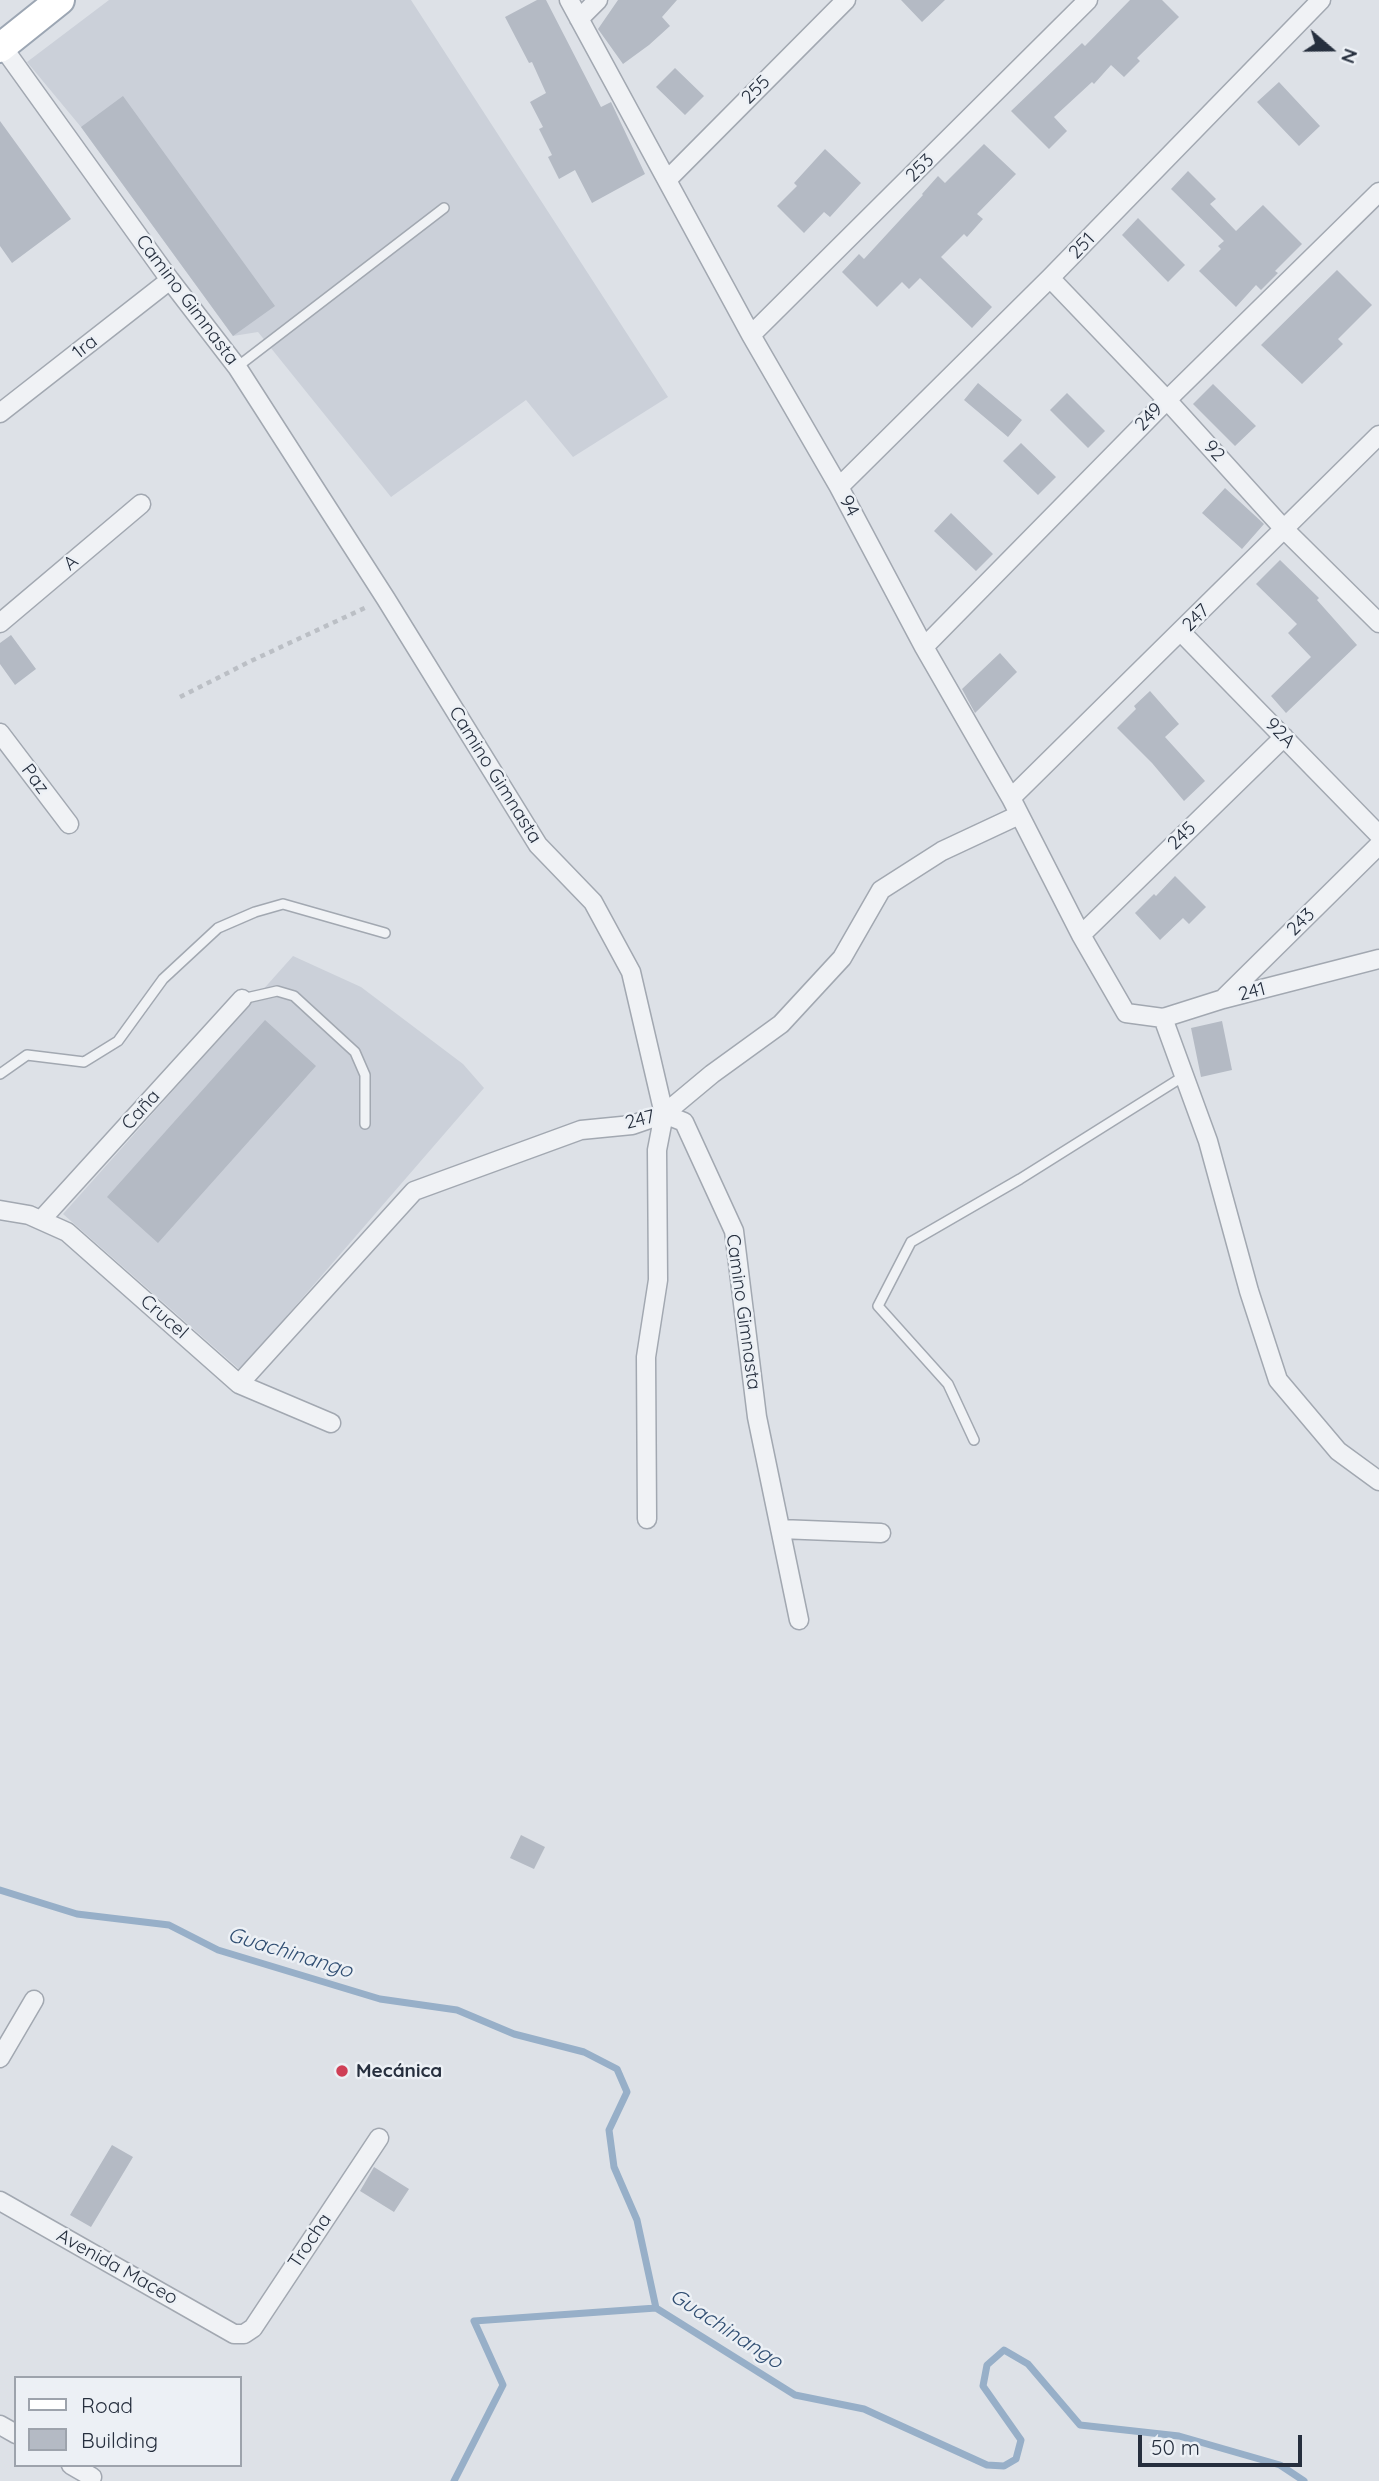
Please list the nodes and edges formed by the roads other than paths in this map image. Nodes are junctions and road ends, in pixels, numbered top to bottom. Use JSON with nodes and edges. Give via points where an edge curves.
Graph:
{"nodes":[{"id":1,"x":569,"y":0,"type":"edge"},
{"id":2,"x":598,"y":0,"type":"edge"},
{"id":3,"x":846,"y":0,"type":"edge"},
{"id":4,"x":1088,"y":0,"type":"edge"},
{"id":5,"x":1321,"y":0,"type":"edge"},
{"id":6,"x":50,"y":3,"type":"edge"},
{"id":7,"x":579,"y":19,"type":"junction"},
{"id":8,"x":1,"y":47,"type":"edge"},
{"id":9,"x":667,"y":180,"type":"junction"},
{"id":10,"x":1379,"y":192,"type":"edge"},
{"id":11,"x":444,"y":208,"type":"dead end"},
{"id":12,"x":1050,"y":278,"type":"junction"},
{"id":13,"x":170,"y":280,"type":"junction"},
{"id":14,"x":751,"y":335,"type":"junction"},
{"id":15,"x":237,"y":367,"type":"junction"},
{"id":16,"x":1167,"y":400,"type":"junction"},
{"id":17,"x":0,"y":413,"type":"edge"},
{"id":18,"x":1379,"y":435,"type":"edge"},
{"id":19,"x":839,"y":487,"type":"junction"},
{"id":20,"x":141,"y":504,"type":"dead end"},
{"id":21,"x":1284,"y":529,"type":"junction"},
{"id":22,"x":0,"y":623,"type":"edge"},
{"id":23,"x":1379,"y":623,"type":"edge"},
{"id":24,"x":1181,"y":632,"type":"junction"},
{"id":25,"x":924,"y":647,"type":"junction"},
{"id":26,"x":0,"y":733,"type":"edge"},
{"id":27,"x":1284,"y":737,"type":"junction"},
{"id":28,"x":1014,"y":806,"type":"junction"},
{"id":29,"x":69,"y":824,"type":"dead end"},
{"id":30,"x":1379,"y":835,"type":"edge"},
{"id":31,"x":1379,"y":845,"type":"edge"},
{"id":32,"x":385,"y":933,"type":"dead end"},
{"id":33,"x":1081,"y":936,"type":"junction"},
{"id":34,"x":1379,"y":959,"type":"edge"},
{"id":35,"x":242,"y":999,"type":"joint"},
{"id":36,"x":1223,"y":999,"type":"junction"},
{"id":37,"x":1126,"y":1013,"type":"joint"},
{"id":38,"x":1163,"y":1018,"type":"junction"},
{"id":39,"x":0,"y":1074,"type":"edge"},
{"id":40,"x":1184,"y":1076,"type":"junction"},
{"id":41,"x":664,"y":1114,"type":"junction"},
{"id":42,"x":365,"y":1124,"type":"dead end"},
{"id":43,"x":0,"y":1210,"type":"edge"},
{"id":44,"x":41,"y":1220,"type":"junction"},
{"id":45,"x":239,"y":1384,"type":"junction"},
{"id":46,"x":331,"y":1423,"type":"dead end"},
{"id":47,"x":974,"y":1440,"type":"dead end"},
{"id":48,"x":1379,"y":1482,"type":"edge"},
{"id":49,"x":647,"y":1519,"type":"dead end"},
{"id":50,"x":780,"y":1529,"type":"junction"},
{"id":51,"x":881,"y":1533,"type":"dead end"},
{"id":52,"x":799,"y":1620,"type":"dead end"},
{"id":53,"x":34,"y":2000,"type":"dead end"},
{"id":54,"x":0,"y":2058,"type":"edge"},
{"id":55,"x":379,"y":2138,"type":"dead end"},
{"id":56,"x":0,"y":2201,"type":"edge"},
{"id":57,"x":234,"y":2334,"type":"joint"},
{"id":58,"x":74,"y":2467,"type":"edge"},
{"id":59,"x":92,"y":2477,"type":"dead end"}],
"edges":[{"from":1,"to":7,"type":"street","name":"94"},
{"from":2,"to":7,"type":"street"},
{"from":3,"to":9,"type":"street","name":"255"},
{"from":4,"to":14,"type":"street","name":"253"},
{"from":5,"to":12,"type":"street","name":"251"},
{"from":6,"to":8,"type":"main road"},
{"from":7,"to":9,"type":"street","name":"94"},
{"from":8,"to":13,"type":"street","name":"Camino Gimnasta"},
{"from":9,"to":14,"type":"street","name":"94"},
{"from":10,"to":16,"type":"street","name":"249"},
{"from":11,"to":15,"type":"lane"},
{"from":12,"to":16,"type":"street","name":"92"},
{"from":12,"to":19,"type":"street","name":"251"},
{"from":13,"to":15,"type":"street","name":"Camino Gimnasta"},
{"from":13,"to":17,"type":"street","name":"1ra"},
{"from":14,"to":19,"type":"street","name":"94"},
{"from":15,"to":41,"type":"street","name":"Camino Gimnasta","via":[[538,845],[593,902],[631,972]]},
{"from":16,"to":21,"type":"street","name":"92"},
{"from":16,"to":25,"type":"street","name":"249"},
{"from":18,"to":21,"type":"street","name":"247"},
{"from":19,"to":25,"type":"street","name":"94"},
{"from":20,"to":22,"type":"street","name":"A"},
{"from":21,"to":23,"type":"street","name":"92"},
{"from":21,"to":24,"type":"street","name":"247"},
{"from":24,"to":27,"type":"street","name":"92A"},
{"from":24,"to":28,"type":"street","name":"247"},
{"from":25,"to":28,"type":"street","name":"94"},
{"from":26,"to":29,"type":"street","name":"Paz"},
{"from":27,"to":30,"type":"street","name":"92A"},
{"from":27,"to":33,"type":"street","name":"245"},
{"from":28,"to":33,"type":"street","name":"94"},
{"from":28,"to":41,"type":"street","name":"247","via":[[881,890],[842,958],[781,1024]]},
{"from":31,"to":36,"type":"street","name":"243"},
{"from":32,"to":39,"type":"lane","via":[[283,904],[255,912],[218,928],[163,979],[118,1041],[84,1062],[27,1055]]},
{"from":33,"to":37,"type":"street","name":"94"},
{"from":34,"to":36,"type":"street","name":"241"},
{"from":35,"to":42,"type":"lane","via":[[277,991],[294,996],[355,1052],[365,1075]]},
{"from":35,"to":44,"type":"street","name":"Caña"},
{"from":36,"to":38,"type":"street","name":"241"},
{"from":37,"to":38,"type":"street","name":"241"},
{"from":38,"to":40,"type":"street"},
{"from":40,"to":47,"type":"lane","via":[[911,1242],[878,1306],[948,1384]]},
{"from":40,"to":48,"type":"street","via":[[1208,1141],[1278,1380],[1338,1451]]},
{"from":41,"to":45,"type":"street","name":"247","via":[[632,1125],[581,1130],[414,1191]]},
{"from":41,"to":49,"type":"street","via":[[657,1150],[658,1280],[646,1357]]},
{"from":41,"to":50,"type":"street","name":"Camino Gimnasta","via":[[684,1122],[734,1231],[757,1417]]},
{"from":43,"to":44,"type":"street","name":"Crucel"},
{"from":44,"to":45,"type":"street","name":"Crucel","via":[[67,1232]]},
{"from":45,"to":46,"type":"street","name":"Crucel"},
{"from":50,"to":51,"type":"street"},
{"from":50,"to":52,"type":"street","name":"Camino Gimnasta"},
{"from":53,"to":54,"type":"street"},
{"from":55,"to":57,"type":"street","name":"Trocha","via":[[253,2329]]},
{"from":56,"to":57,"type":"street","name":"Avenida Maceo"},
{"from":58,"to":59,"type":"street"}]}
